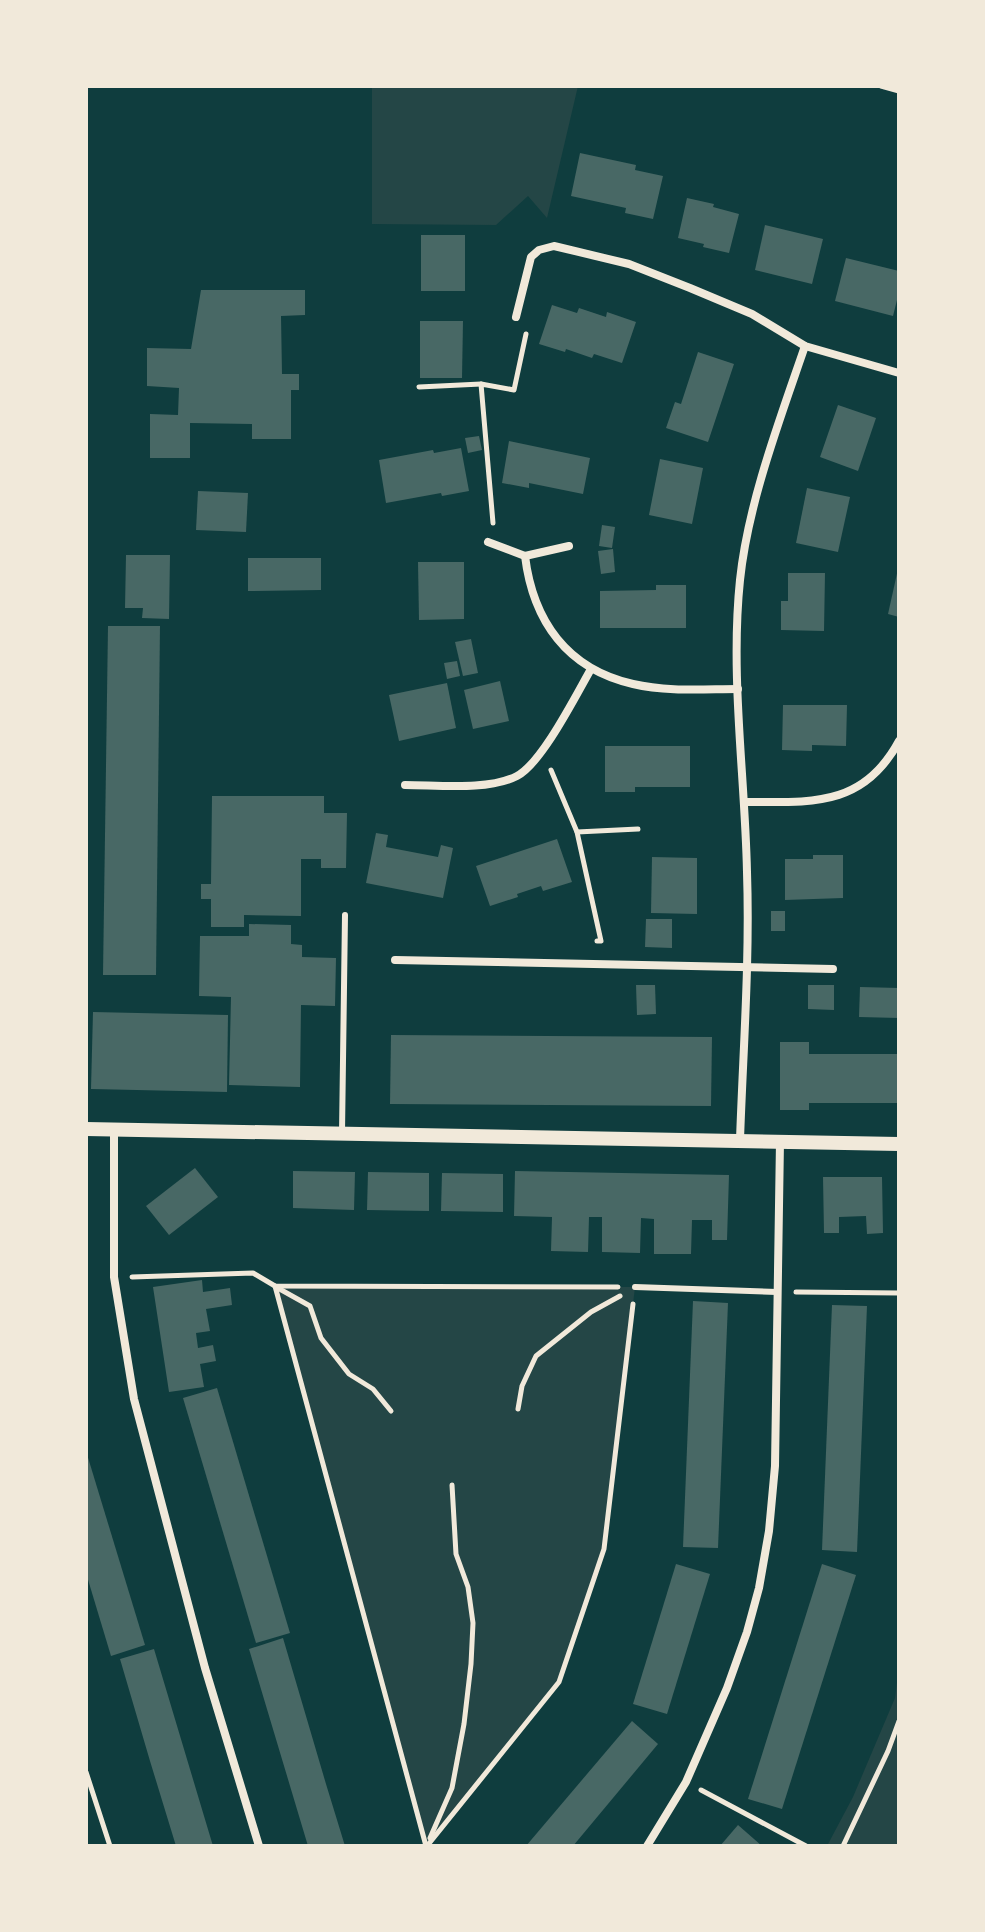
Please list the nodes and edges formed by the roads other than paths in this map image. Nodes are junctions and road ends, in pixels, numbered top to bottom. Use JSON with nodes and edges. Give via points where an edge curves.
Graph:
{"nodes":[{"id":1,"x":516,"y":317,"type":"road end"},
{"id":2,"x":805,"y":346,"type":"junction"},
{"id":3,"x":899,"y":373,"type":"edge"},
{"id":4,"x":492,"y":543,"type":"road end"},
{"id":5,"x":569,"y":546,"type":"dead end"},
{"id":6,"x":525,"y":556,"type":"junction"},
{"id":7,"x":591,"y":669,"type":"junction"},
{"id":8,"x":738,"y":689,"type":"junction"},
{"id":9,"x":899,"y":741,"type":"edge"},
{"id":10,"x":405,"y":785,"type":"dead end"},
{"id":11,"x":745,"y":802,"type":"junction"},
{"id":12,"x":345,"y":915,"type":"dead end"},
{"id":13,"x":395,"y":960,"type":"dead end"},
{"id":14,"x":746,"y":968,"type":"junction"},
{"id":15,"x":833,"y":969,"type":"dead end"},
{"id":16,"x":86,"y":1129,"type":"edge"},
{"id":17,"x":114,"y":1130,"type":"junction"},
{"id":18,"x":342,"y":1133,"type":"junction"},
{"id":19,"x":740,"y":1140,"type":"junction"},
{"id":20,"x":780,"y":1141,"type":"junction"},
{"id":21,"x":899,"y":1144,"type":"edge"},
{"id":22,"x":635,"y":1287,"type":"road end"},
{"id":23,"x":777,"y":1292,"type":"junction"},
{"id":24,"x":259,"y":1846,"type":"edge"},
{"id":25,"x":647,"y":1846,"type":"edge"}],
"edges":[{"from":1,"to":2,"type":"street","via":[[531,257],[554,246],[629,264],[690,288],[752,314]]},
{"from":2,"to":3,"type":"street"},
{"from":2,"to":8,"type":"street","via":[[744,551]]},
{"from":4,"to":6,"type":"street"},
{"from":5,"to":6,"type":"street"},
{"from":6,"to":7,"type":"street","via":[[531,593],[548,625]]},
{"from":7,"to":8,"type":"street","via":[[650,687]]},
{"from":7,"to":10,"type":"street","via":[[543,751],[518,776],[481,785]]},
{"from":8,"to":11,"type":"street"},
{"from":9,"to":11,"type":"street","via":[[871,777],[843,795]]},
{"from":11,"to":14,"type":"street"},
{"from":12,"to":18,"type":"lane"},
{"from":13,"to":14,"type":"street"},
{"from":14,"to":15,"type":"street"},
{"from":14,"to":19,"type":"street"},
{"from":16,"to":17,"type":"street"},
{"from":17,"to":18,"type":"street"},
{"from":17,"to":24,"type":"street","via":[[114,1277],[134,1399],[205,1668]]},
{"from":18,"to":19,"type":"street"},
{"from":19,"to":20,"type":"street"},
{"from":20,"to":21,"type":"street"},
{"from":20,"to":23,"type":"street"},
{"from":22,"to":23,"type":"lane"},
{"from":23,"to":25,"type":"street","via":[[775,1466],[759,1588],[727,1688],[686,1782]]}]}
